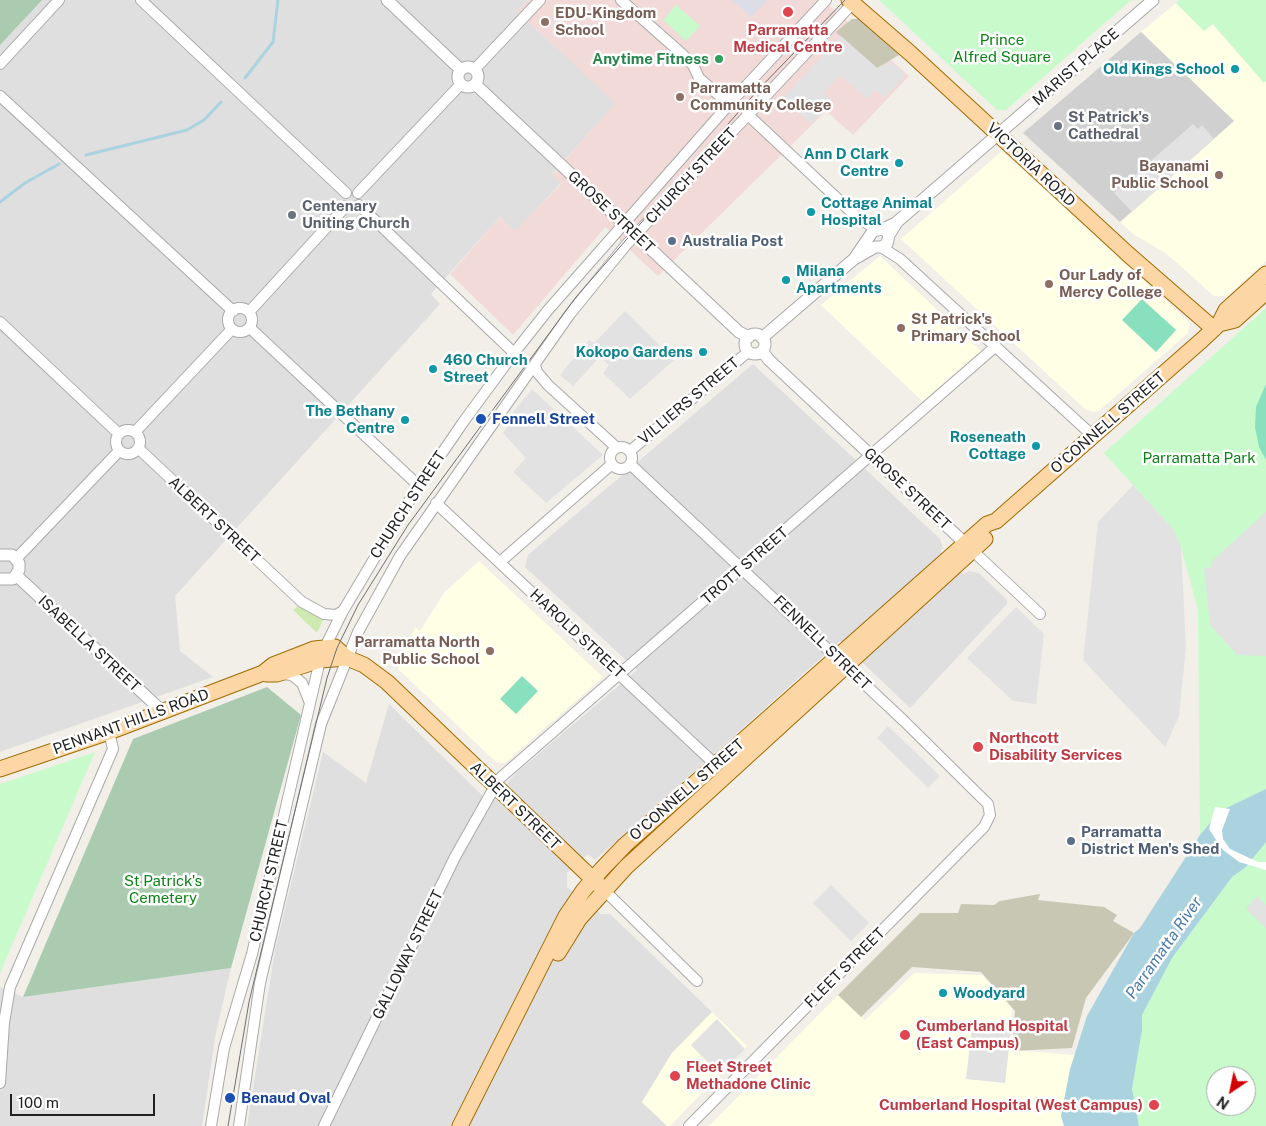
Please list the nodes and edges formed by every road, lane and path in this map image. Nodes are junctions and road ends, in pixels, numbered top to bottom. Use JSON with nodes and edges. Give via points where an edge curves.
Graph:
{"nodes":[{"id":1,"x":59,"y":0,"type":"edge"},
{"id":2,"x":141,"y":0,"type":"edge"},
{"id":3,"x":387,"y":0,"type":"edge"},
{"id":4,"x":540,"y":0,"type":"edge"},
{"id":5,"x":622,"y":0,"type":"edge"},
{"id":6,"x":826,"y":0,"type":"edge"},
{"id":7,"x":1153,"y":0,"type":"edge"},
{"id":8,"x":855,"y":1,"type":"edge"},
{"id":9,"x":0,"y":64,"type":"edge"},
{"id":10,"x":474,"y":69,"type":"junction"},
{"id":11,"x":461,"y":70,"type":"junction"},
{"id":12,"x":462,"y":84,"type":"junction"},
{"id":13,"x":475,"y":84,"type":"junction"},
{"id":14,"x":0,"y":96,"type":"edge"},
{"id":15,"x":732,"y":101,"type":"junction"},
{"id":16,"x":747,"y":114,"type":"junction"},
{"id":17,"x":1003,"y":132,"type":"junction"},
{"id":18,"x":346,"y":193,"type":"junction"},
{"id":19,"x":358,"y":193,"type":"junction"},
{"id":20,"x":346,"y":206,"type":"junction"},
{"id":21,"x":360,"y":206,"type":"junction"},
{"id":22,"x":624,"y":224,"type":"junction"},
{"id":23,"x":636,"y":234,"type":"junction"},
{"id":24,"x":879,"y":238,"type":"junction"},
{"id":25,"x":1266,"y":274,"type":"edge"},
{"id":26,"x":1266,"y":292,"type":"edge"},
{"id":27,"x":233,"y":311,"type":"junction"},
{"id":28,"x":249,"y":312,"type":"junction"},
{"id":29,"x":0,"y":322,"type":"edge"},
{"id":30,"x":1216,"y":326,"type":"junction"},
{"id":31,"x":232,"y":328,"type":"junction"},
{"id":32,"x":250,"y":328,"type":"junction"},
{"id":33,"x":749,"y":337,"type":"junction"},
{"id":34,"x":762,"y":338,"type":"junction"},
{"id":35,"x":996,"y":346,"type":"junction"},
{"id":36,"x":762,"y":351,"type":"junction"},
{"id":37,"x":748,"y":352,"type":"junction"},
{"id":38,"x":514,"y":353,"type":"junction"},
{"id":39,"x":535,"y":365,"type":"junction"},
{"id":40,"x":135,"y":432,"type":"junction"},
{"id":41,"x":118,"y":434,"type":"junction"},
{"id":42,"x":1093,"y":436,"type":"junction"},
{"id":43,"x":138,"y":448,"type":"junction"},
{"id":44,"x":617,"y":448,"type":"junction"},
{"id":45,"x":119,"y":451,"type":"junction"},
{"id":46,"x":630,"y":452,"type":"junction"},
{"id":47,"x":871,"y":455,"type":"junction"},
{"id":48,"x":612,"y":464,"type":"junction"},
{"id":49,"x":630,"y":464,"type":"junction"},
{"id":50,"x":419,"y":486,"type":"junction"},
{"id":51,"x":436,"y":503,"type":"junction"},
{"id":52,"x":970,"y":548,"type":"junction"},
{"id":53,"x":0,"y":555,"type":"edge"},
{"id":54,"x":16,"y":559,"type":"junction"},
{"id":55,"x":500,"y":562,"type":"junction"},
{"id":56,"x":743,"y":568,"type":"junction"},
{"id":57,"x":17,"y":576,"type":"junction"},
{"id":58,"x":0,"y":579,"type":"edge"},
{"id":59,"x":343,"y":611,"type":"junction"},
{"id":60,"x":1040,"y":614,"type":"dead end"},
{"id":61,"x":323,"y":653,"type":"junction"},
{"id":62,"x":347,"y":658,"type":"junction"},
{"id":63,"x":842,"y":662,"type":"junction"},
{"id":64,"x":270,"y":674,"type":"junction"},
{"id":65,"x":620,"y":674,"type":"junction"},
{"id":66,"x":310,"y":707,"type":"junction"},
{"id":67,"x":162,"y":712,"type":"junction"},
{"id":68,"x":109,"y":732,"type":"junction"},
{"id":69,"x":717,"y":766,"type":"junction"},
{"id":70,"x":0,"y":769,"type":"edge"},
{"id":71,"x":494,"y":786,"type":"junction"},
{"id":72,"x":988,"y":804,"type":"joint"},
{"id":73,"x":598,"y":885,"type":"junction"},
{"id":74,"x":698,"y":981,"type":"dead end"},
{"id":75,"x":0,"y":1083,"type":"edge"},
{"id":76,"x":211,"y":1126,"type":"edge"},
{"id":77,"x":239,"y":1126,"type":"edge"},
{"id":78,"x":324,"y":1126,"type":"edge"},
{"id":79,"x":460,"y":1126,"type":"edge"},
{"id":80,"x":471,"y":1126,"type":"edge"},
{"id":81,"x":689,"y":1126,"type":"edge"}],
"edges":[{"from":1,"to":9,"type":"street"},
{"from":2,"to":18,"type":"street"},
{"from":3,"to":11,"type":"street"},
{"from":4,"to":10,"type":"street"},
{"from":5,"to":15,"type":"street","via":[[693,65],[699,78],[722,98]]},
{"from":6,"to":15,"type":"street","name":"CHURCH STREET"},
{"from":7,"to":17,"type":"street","name":"MARIST PLACE"},
{"from":8,"to":16,"type":"street","name":"CHURCH STREET"},
{"from":8,"to":17,"type":"main road","name":"VICTORIA ROAD"},
{"from":10,"to":11,"type":"street"},
{"from":10,"to":13,"type":"street","via":[[478,78]]},
{"from":11,"to":12,"type":"street","via":[[458,77]]},
{"from":12,"to":13,"type":"street","via":[[468,87]]},
{"from":12,"to":19,"type":"street"},
{"from":13,"to":22,"type":"street","name":"GROSE STREET"},
{"from":14,"to":27,"type":"street"},
{"from":15,"to":22,"type":"street","name":"CHURCH STREET"},
{"from":16,"to":23,"type":"street","name":"CHURCH STREET"},
{"from":16,"to":24,"type":"street","via":[[858,218],[862,228]]},
{"from":17,"to":24,"type":"street"},
{"from":17,"to":30,"type":"main road","name":"VICTORIA ROAD"},
{"from":18,"to":19,"type":"street"},
{"from":18,"to":20,"type":"street","via":[[343,201]]},
{"from":19,"to":21,"type":"street"},
{"from":20,"to":21,"type":"street","via":[[354,209]]},
{"from":20,"to":28,"type":"street"},
{"from":21,"to":38,"type":"street"},
{"from":22,"to":23,"type":"street","name":"GROSE STREET"},
{"from":22,"to":38,"type":"street","name":"CHURCH STREET"},
{"from":23,"to":33,"type":"street","name":"GROSE STREET","via":[[739,332]]},
{"from":23,"to":39,"type":"street","name":"CHURCH STREET","via":[[570,314]]},
{"from":24,"to":34,"type":"street"},
{"from":24,"to":35,"type":"street","via":[[895,246],[900,258]]},
{"from":25,"to":30,"type":"main road","name":"O'CONNELL STREET","via":[[1226,310]]},
{"from":26,"to":30,"type":"main road","name":"O'CONNELL STREET","via":[[1235,320]]},
{"from":27,"to":28,"type":"street"},
{"from":27,"to":31,"type":"street","via":[[228,320]]},
{"from":28,"to":32,"type":"street"},
{"from":29,"to":41,"type":"street"},
{"from":30,"to":42,"type":"main road","name":"O'CONNELL STREET"},
{"from":31,"to":32,"type":"street","via":[[242,332]]},
{"from":31,"to":40,"type":"street"},
{"from":32,"to":50,"type":"street"},
{"from":33,"to":34,"type":"street","via":[[756,335]]},
{"from":33,"to":37,"type":"street","via":[[745,343]]},
{"from":34,"to":36,"type":"street"},
{"from":35,"to":42,"type":"street"},
{"from":35,"to":47,"type":"street","name":"TROTT STREET"},
{"from":36,"to":37,"type":"street","via":[[756,354]]},
{"from":36,"to":47,"type":"street","name":"GROSE STREET"},
{"from":37,"to":46,"type":"street","name":"VILLIERS STREET"},
{"from":38,"to":50,"type":"street","name":"CHURCH STREET"},
{"from":39,"to":44,"type":"street","via":[[557,394]]},
{"from":39,"to":51,"type":"street","name":"CHURCH STREET"},
{"from":40,"to":41,"type":"street","via":[[125,430]]},
{"from":40,"to":43,"type":"street","via":[[140,440]]},
{"from":41,"to":45,"type":"street"},
{"from":42,"to":52,"type":"main road","name":"O'CONNELL STREET","via":[[996,521],[987,524]]},
{"from":43,"to":45,"type":"street","via":[[128,455]]},
{"from":43,"to":59,"type":"street","name":"ALBERT STREET","via":[[295,596],[324,614],[336,615]]},
{"from":44,"to":46,"type":"street"},
{"from":44,"to":48,"type":"street","via":[[610,457]]},
{"from":45,"to":54,"type":"street"},
{"from":46,"to":49,"type":"street"},
{"from":47,"to":52,"type":"street","name":"GROSE STREET"},
{"from":47,"to":56,"type":"street","name":"TROTT STREET"},
{"from":48,"to":49,"type":"street","via":[[621,469]]},
{"from":48,"to":55,"type":"street"},
{"from":49,"to":56,"type":"street","name":"FENNELL STREET"},
{"from":50,"to":59,"type":"street","name":"CHURCH STREET"},
{"from":51,"to":55,"type":"street","name":"HAROLD STREET"},
{"from":51,"to":62,"type":"street","name":"CHURCH STREET","via":[[400,556]]},
{"from":52,"to":60,"type":"street"},
{"from":52,"to":63,"type":"main road","name":"O'CONNELL STREET"},
{"from":53,"to":54,"type":"street","via":[[8,554]]},
{"from":54,"to":57,"type":"street"},
{"from":55,"to":65,"type":"street","name":"HAROLD STREET"},
{"from":56,"to":63,"type":"street","name":"FENNELL STREET"},
{"from":56,"to":65,"type":"street","name":"TROTT STREET"},
{"from":57,"to":58,"type":"street","via":[[9,580]]},
{"from":57,"to":67,"type":"street","name":"ISABELLA STREET"},
{"from":59,"to":61,"type":"street","name":"CHURCH STREET"},
{"from":61,"to":62,"type":"main road","name":"PENNANT HILLS ROAD"},
{"from":61,"to":64,"type":"main road","name":"PENNANT HILLS ROAD","via":[[273,665]]},
{"from":61,"to":66,"type":"street","name":"CHURCH STREET"},
{"from":62,"to":71,"type":"main road","name":"ALBERT STREET","via":[[364,665],[387,682]]},
{"from":62,"to":77,"type":"street","name":"CHURCH STREET","via":[[321,724],[264,963]]},
{"from":63,"to":69,"type":"main road","name":"O'CONNELL STREET"},
{"from":63,"to":72,"type":"street","name":"FENNELL STREET"},
{"from":63,"to":73,"type":"main road","name":"O'CONNELL STREET","via":[[626,867]]},
{"from":64,"to":66,"type":"street","via":[[286,674],[300,680],[306,689]]},
{"from":64,"to":67,"type":"main road","name":"PENNANT HILLS ROAD"},
{"from":65,"to":69,"type":"street","name":"HAROLD STREET"},
{"from":65,"to":71,"type":"street","name":"TROTT STREET"},
{"from":66,"to":76,"type":"street","name":"CHURCH STREET","via":[[252,954],[224,1048]]},
{"from":67,"to":68,"type":"main road","name":"PENNANT HILLS ROAD"},
{"from":68,"to":70,"type":"main road","name":"PENNANT HILLS ROAD"},
{"from":68,"to":75,"type":"street","via":[[113,749],[10,987]]},
{"from":69,"to":73,"type":"main road","name":"O'CONNELL STREET","via":[[625,845]]},
{"from":71,"to":73,"type":"main road","name":"ALBERT STREET"},
{"from":71,"to":78,"type":"street","name":"GALLOWAY STREET","via":[[452,864]]},
{"from":72,"to":81,"type":"street","name":"FLEET STREET","via":[[990,815],[984,827]]},
{"from":73,"to":74,"type":"street","name":"ALBERT STREET"},
{"from":73,"to":79,"type":"main road","name":"O'CONNELL STREET","via":[[583,890],[566,916]]},
{"from":73,"to":80,"type":"main road","name":"O'CONNELL STREET","via":[[565,940]]}]}
